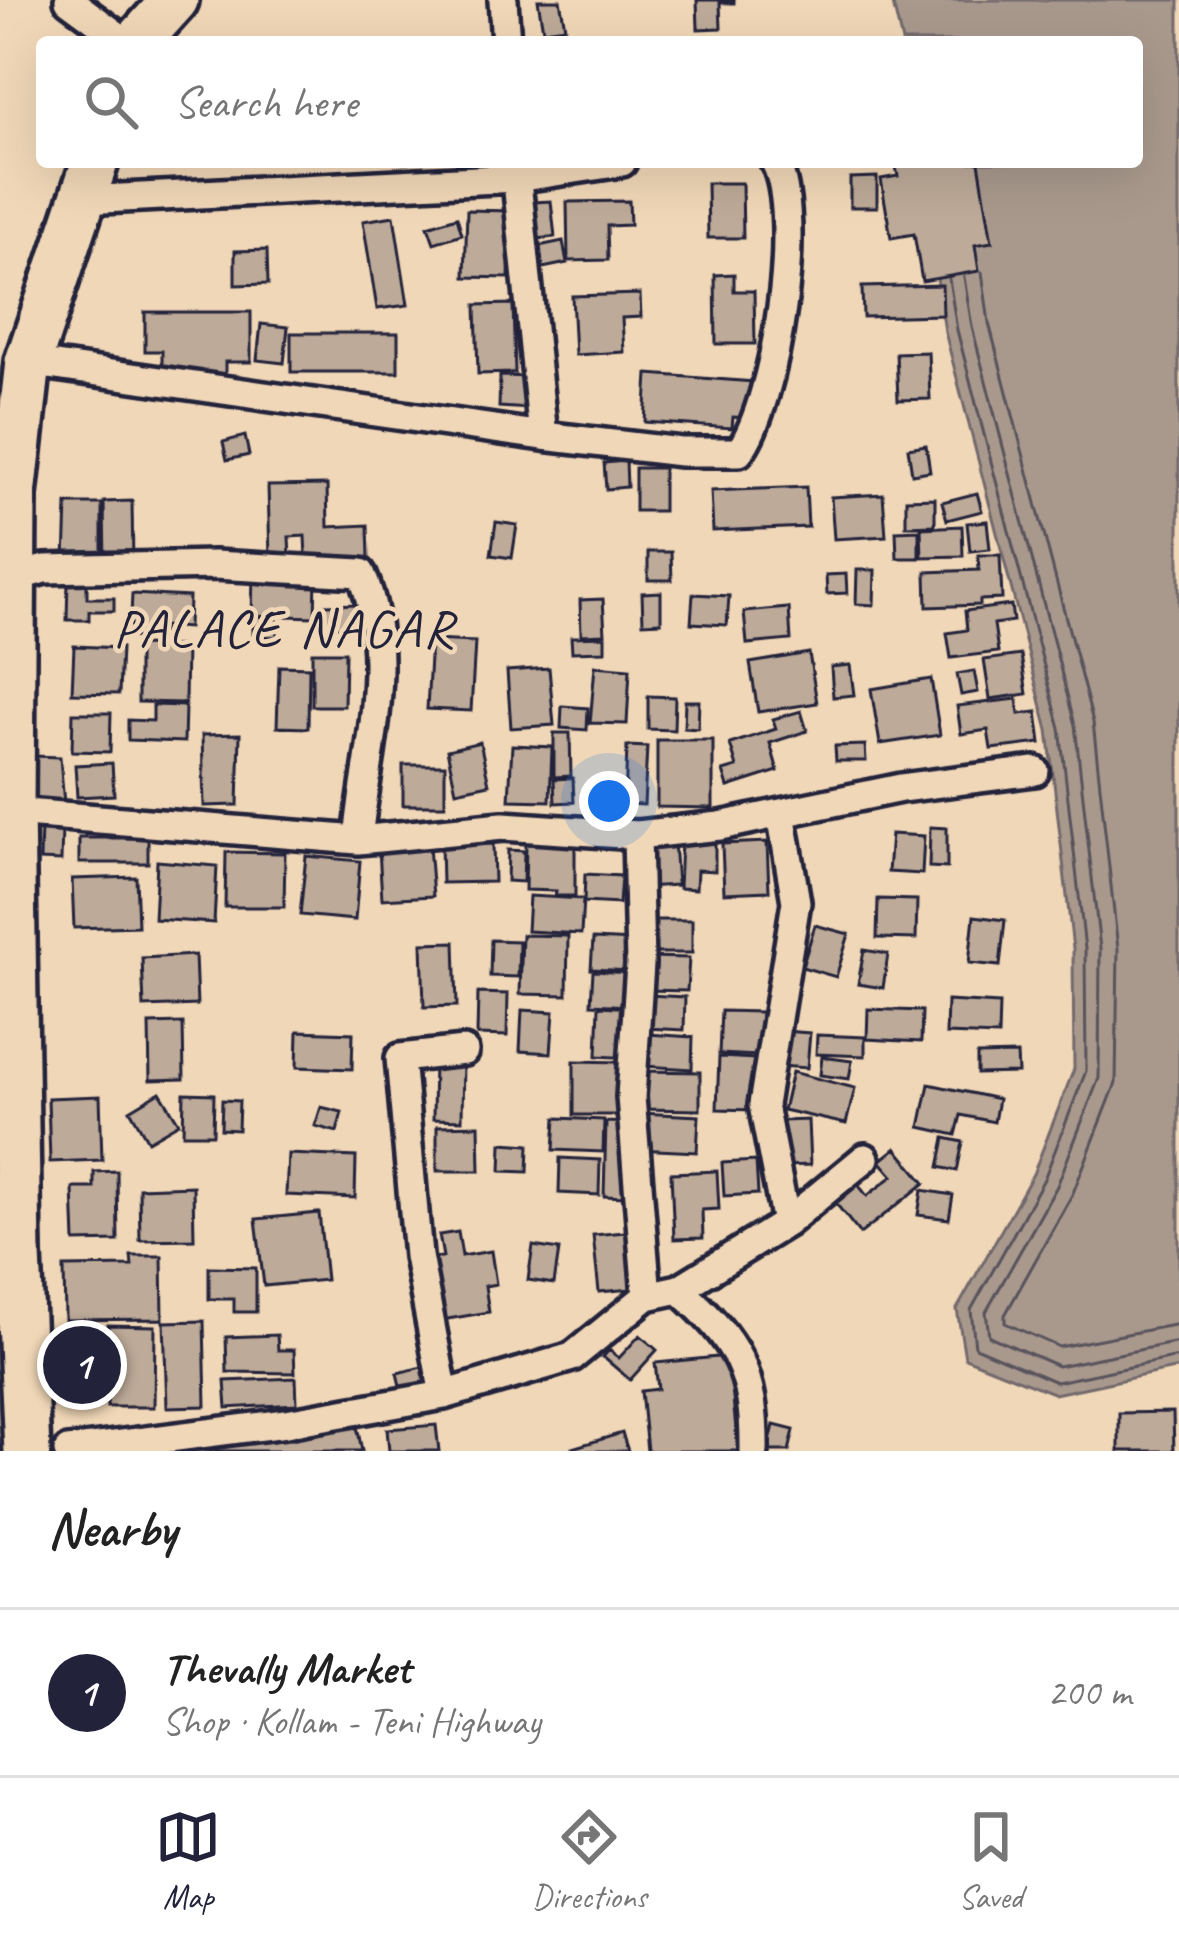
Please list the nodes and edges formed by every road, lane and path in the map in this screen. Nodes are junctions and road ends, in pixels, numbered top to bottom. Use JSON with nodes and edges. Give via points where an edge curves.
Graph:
{"nodes":[{"id":1,"x":69,"y":0,"type":"edge"},
{"id":2,"x":175,"y":0,"type":"edge"},
{"id":3,"x":502,"y":0,"type":"edge"},
{"id":4,"x":118,"y":36,"type":"edge"},
{"id":5,"x":142,"y":36,"type":"edge"},
{"id":6,"x":505,"y":36,"type":"edge"},
{"id":7,"x":778,"y":168,"type":"edge"},
{"id":8,"x":516,"y":170,"type":"edge"},
{"id":9,"x":89,"y":181,"type":"edge"},
{"id":10,"x":28,"y":362,"type":"junction"},
{"id":11,"x":543,"y":436,"type":"junction"},
{"id":12,"x":5,"y":580,"type":"edge"},
{"id":13,"x":1035,"y":771,"type":"dead end"},
{"id":14,"x":5,"y":811,"type":"edge"},
{"id":15,"x":782,"y":813,"type":"junction"},
{"id":16,"x":637,"y":835,"type":"junction"},
{"id":17,"x":358,"y":840,"type":"junction"},
{"id":18,"x":464,"y":1051,"type":"dead end"},
{"id":19,"x":865,"y":1159,"type":"dead end"},
{"id":20,"x":787,"y":1223,"type":"junction"},
{"id":21,"x":9,"y":1254,"type":"edge"},
{"id":22,"x":679,"y":1289,"type":"junction"},
{"id":23,"x":647,"y":1296,"type":"junction"},
{"id":24,"x":444,"y":1395,"type":"junction"},
{"id":25,"x":27,"y":1451,"type":"edge"},
{"id":26,"x":68,"y":1451,"type":"edge"},
{"id":27,"x":754,"y":1451,"type":"edge"}],
"edges":[{"from":1,"to":4,"type":"street"},
{"from":2,"to":5,"type":"main road"},
{"from":3,"to":6,"type":"street"},
{"from":7,"to":11,"type":"street","via":[[786,187],[784,306],[754,433],[739,452]]},
{"from":8,"to":9,"type":"street"},
{"from":8,"to":11,"type":"street"},
{"from":9,"to":10,"type":"main road"},
{"from":10,"to":11,"type":"street"},
{"from":10,"to":12,"type":"main road"},
{"from":12,"to":14,"type":"main road"},
{"from":12,"to":17,"type":"street","via":[[45,568],[361,573],[376,624],[379,712]]},
{"from":13,"to":15,"type":"street"},
{"from":14,"to":17,"type":"street"},
{"from":14,"to":21,"type":"main road"},
{"from":15,"to":16,"type":"street"},
{"from":15,"to":20,"type":"street","via":[[796,902],[763,1105]]},
{"from":16,"to":17,"type":"street","via":[[503,826]]},
{"from":16,"to":23,"type":"street","via":[[631,1097]]},
{"from":18,"to":24,"type":"street","via":[[400,1058],[418,1256]]},
{"from":19,"to":20,"type":"street"},
{"from":20,"to":22,"type":"street"},
{"from":21,"to":25,"type":"main road"},
{"from":22,"to":23,"type":"street"},
{"from":22,"to":27,"type":"street","via":[[720,1326],[740,1360]]},
{"from":23,"to":24,"type":"street","via":[[572,1357]]},
{"from":24,"to":26,"type":"street"}]}
